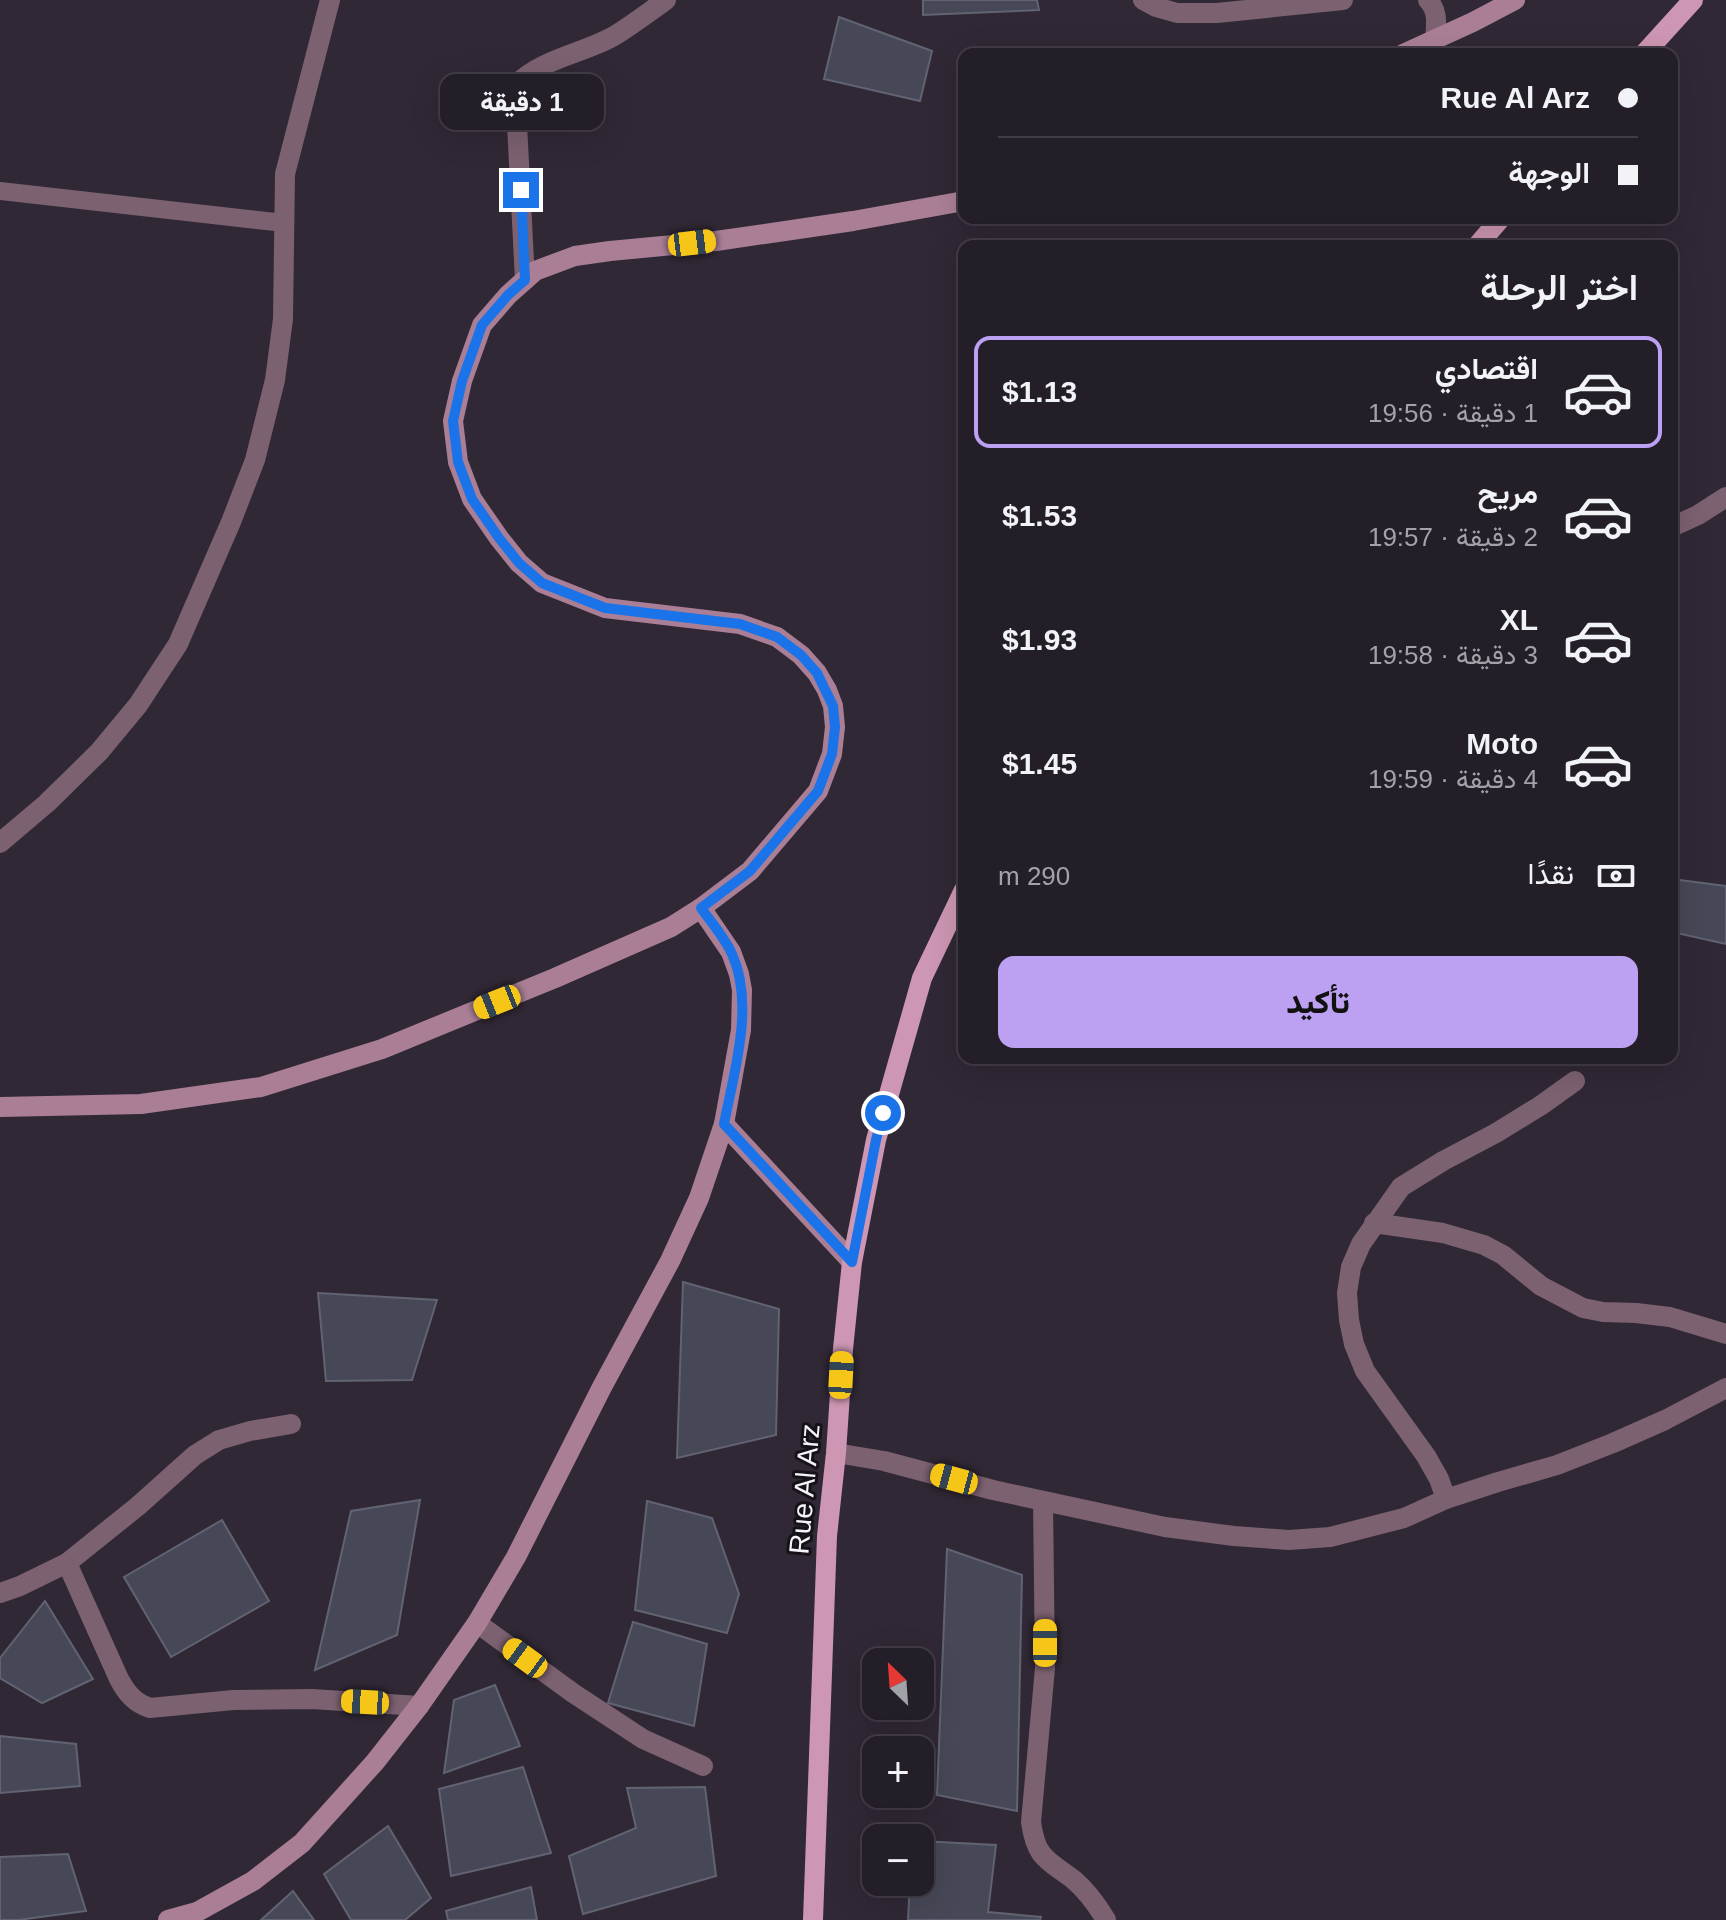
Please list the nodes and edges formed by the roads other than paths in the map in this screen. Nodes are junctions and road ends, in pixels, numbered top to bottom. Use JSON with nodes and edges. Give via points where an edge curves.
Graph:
{"nodes":[{"id":1,"x":330,"y":0,"type":"edge"},
{"id":2,"x":666,"y":0,"type":"edge"},
{"id":3,"x":1143,"y":0,"type":"edge"},
{"id":4,"x":1343,"y":0,"type":"edge"},
{"id":5,"x":1428,"y":0,"type":"edge"},
{"id":6,"x":1515,"y":0,"type":"edge"},
{"id":7,"x":1693,"y":0,"type":"edge"},
{"id":8,"x":1435,"y":40,"type":"junction"},
{"id":9,"x":1417,"y":48,"type":"edge"},
{"id":10,"x":1649,"y":48,"type":"edge"},
{"id":11,"x":0,"y":191,"type":"edge"},
{"id":12,"x":958,"y":202,"type":"edge"},
{"id":13,"x":284,"y":223,"type":"junction"},
{"id":14,"x":1496,"y":224,"type":"edge"},
{"id":15,"x":1482,"y":240,"type":"edge"},
{"id":16,"x":525,"y":280,"type":"junction"},
{"id":17,"x":1726,"y":497,"type":"edge"},
{"id":18,"x":1678,"y":524,"type":"edge"},
{"id":19,"x":0,"y":843,"type":"edge"},
{"id":20,"x":958,"y":903,"type":"edge"},
{"id":21,"x":701,"y":908,"type":"junction"},
{"id":22,"x":1575,"y":1081,"type":"dead end"},
{"id":23,"x":0,"y":1107,"type":"edge"},
{"id":24,"x":724,"y":1124,"type":"junction"},
{"id":25,"x":1374,"y":1223,"type":"junction"},
{"id":26,"x":852,"y":1262,"type":"junction"},
{"id":27,"x":1726,"y":1334,"type":"edge"},
{"id":28,"x":1726,"y":1388,"type":"edge"},
{"id":29,"x":291,"y":1424,"type":"dead end"},
{"id":30,"x":836,"y":1453,"type":"junction"},
{"id":31,"x":1446,"y":1499,"type":"junction"},
{"id":32,"x":1043,"y":1501,"type":"junction"},
{"id":33,"x":67,"y":1563,"type":"junction"},
{"id":34,"x":0,"y":1593,"type":"edge"},
{"id":35,"x":477,"y":1623,"type":"junction"},
{"id":36,"x":419,"y":1706,"type":"junction"},
{"id":37,"x":703,"y":1766,"type":"dead end"},
{"id":38,"x":168,"y":1920,"type":"edge"},
{"id":39,"x":813,"y":1920,"type":"edge"},
{"id":40,"x":1106,"y":1920,"type":"edge"}],
"edges":[{"from":1,"to":13,"type":"street","via":[[285,174]]},
{"from":2,"to":16,"type":"street","via":[[614,36],[534,69],[518,83]]},
{"from":3,"to":4,"type":"street","via":[[1177,13],[1217,13]]},
{"from":5,"to":8,"type":"street","via":[[1437,17]]},
{"from":6,"to":8,"type":"main road"},
{"from":7,"to":10,"type":"main road"},
{"from":8,"to":9,"type":"main road"},
{"from":11,"to":13,"type":"lane"},
{"from":12,"to":16,"type":"main road","via":[[716,241],[575,256]]},
{"from":13,"to":19,"type":"street","via":[[283,319],[262,433],[236,510],[178,644],[99,752]]},
{"from":14,"to":15,"type":"main road"},
{"from":16,"to":21,"type":"main road","via":[[482,325],[453,421],[458,462],[472,499],[499,538],[542,583],[605,608],[740,624],[777,637],[817,673],[833,706],[832,754],[818,791],[750,871]]},
{"from":17,"to":18,"type":"street"},
{"from":20,"to":26,"type":"main road","name":"Rue Al Arz","via":[[922,978],[876,1140]]},
{"from":21,"to":23,"type":"main road","via":[[671,927],[382,1049],[261,1087],[141,1104]]},
{"from":21,"to":24,"type":"main road","via":[[731,952],[742,990],[741,1030]]},
{"from":22,"to":25,"type":"street","via":[[1401,1187]]},
{"from":24,"to":26,"type":"main road"},
{"from":24,"to":35,"type":"main road","via":[[670,1261]]},
{"from":25,"to":27,"type":"street","via":[[1484,1245],[1583,1308],[1670,1317]]},
{"from":25,"to":31,"type":"street","via":[[1351,1267],[1347,1293],[1354,1344],[1365,1371],[1426,1456]]},
{"from":26,"to":30,"type":"main road","name":"Rue Al Arz"},
{"from":28,"to":31,"type":"street","via":[[1613,1443]]},
{"from":29,"to":33,"type":"street","via":[[219,1440]]},
{"from":30,"to":32,"type":"street"},
{"from":30,"to":39,"type":"main road","name":"Rue Al Arz","via":[[827,1536]]},
{"from":31,"to":32,"type":"street","via":[[1366,1528],[1289,1540],[1165,1527]]},
{"from":32,"to":40,"type":"street","via":[[1045,1668],[1033,1838],[1046,1861],[1089,1895]]},
{"from":33,"to":34,"type":"street"},
{"from":33,"to":36,"type":"street","via":[[124,1689],[140,1705],[312,1699]]},
{"from":35,"to":36,"type":"main road"},
{"from":35,"to":37,"type":"street","via":[[643,1739]]},
{"from":36,"to":38,"type":"main road","via":[[302,1843],[253,1881],[197,1912]]}]}
